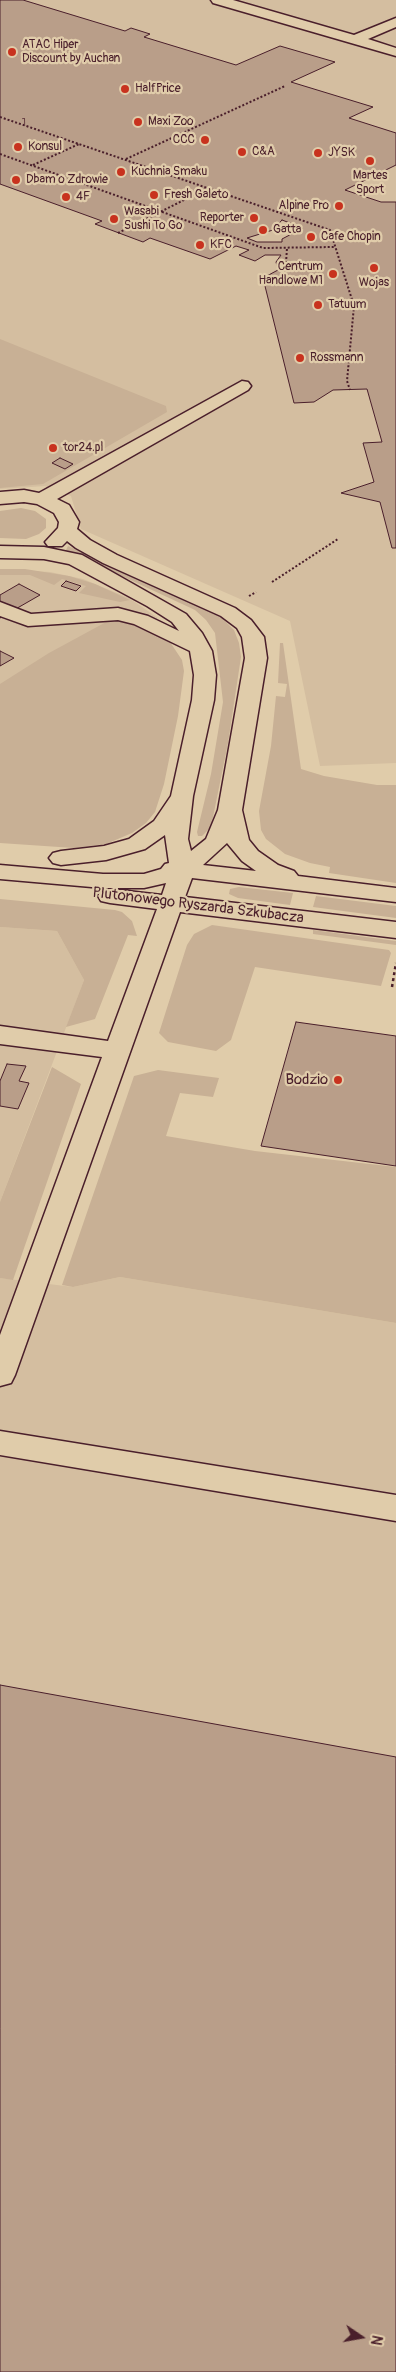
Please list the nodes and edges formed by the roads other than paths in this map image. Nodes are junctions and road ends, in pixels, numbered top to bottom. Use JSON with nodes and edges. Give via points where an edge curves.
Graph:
{"nodes":[{"id":1,"x":218,"y":0,"type":"edge"},
{"id":2,"x":396,"y":22,"type":"edge"},
{"id":3,"x":355,"y":40,"type":"junction"},
{"id":4,"x":396,"y":52,"type":"edge"},
{"id":5,"x":242,"y":386,"type":"dead end"},
{"id":6,"x":2,"y":497,"type":"edge"},
{"id":7,"x":42,"y":499,"type":"junction"},
{"id":8,"x":68,"y":530,"type":"junction"},
{"id":9,"x":0,"y":552,"type":"edge"},
{"id":10,"x":23,"y":552,"type":"junction"},
{"id":11,"x":0,"y":565,"type":"edge"},
{"id":12,"x":124,"y":586,"type":"junction"},
{"id":13,"x":0,"y":608,"type":"edge"},
{"id":14,"x":201,"y":650,"type":"junction"},
{"id":15,"x":182,"y":796,"type":"junction"},
{"id":16,"x":230,"y":810,"type":"junction"},
{"id":17,"x":0,"y":854,"type":"edge"},
{"id":18,"x":61,"y":858,"type":"junction"},
{"id":19,"x":183,"y":870,"type":"junction"},
{"id":20,"x":0,"y":872,"type":"edge"},
{"id":21,"x":306,"y":883,"type":"junction"},
{"id":22,"x":0,"y":886,"type":"edge"},
{"id":23,"x":396,"y":895,"type":"edge"},
{"id":24,"x":172,"y":903,"type":"junction"},
{"id":25,"x":396,"y":930,"type":"edge"},
{"id":26,"x":0,"y":1035,"type":"edge"},
{"id":27,"x":118,"y":1051,"type":"junction"},
{"id":28,"x":0,"y":1375,"type":"edge"},
{"id":29,"x":0,"y":1443,"type":"edge"},
{"id":30,"x":396,"y":1508,"type":"edge"}],
"edges":[{"from":1,"to":3,"type":"street"},
{"from":2,"to":3,"type":"street"},
{"from":3,"to":4,"type":"street"},
{"from":5,"to":7,"type":"street"},
{"from":6,"to":7,"type":"street"},
{"from":7,"to":8,"type":"street","via":[[62,509],[70,522]]},
{"from":8,"to":10,"type":"street","via":[[52,544]]},
{"from":8,"to":16,"type":"street","via":[[83,544],[110,559],[228,612],[244,624],[253,638],[256,658]]},
{"from":9,"to":10,"type":"street"},
{"from":10,"to":12,"type":"street","via":[[75,559]]},
{"from":11,"to":12,"type":"street","via":[[53,568]]},
{"from":12,"to":14,"type":"street","via":[[179,618]]},
{"from":13,"to":14,"type":"street","via":[[28,620],[118,614],[171,633]]},
{"from":14,"to":15,"type":"street","via":[[206,675],[203,700]]},
{"from":15,"to":18,"type":"street","via":[[162,826],[137,844],[106,854]]},
{"from":15,"to":19,"type":"street","via":[[176,839]]},
{"from":16,"to":19,"type":"street","via":[[216,842]]},
{"from":16,"to":21,"type":"street","via":[[238,841],[250,856],[270,870]]},
{"from":17,"to":18,"type":"street"},
{"from":18,"to":19,"type":"street"},
{"from":19,"to":20,"type":"street","via":[[144,881]]},
{"from":19,"to":21,"type":"street"},
{"from":19,"to":24,"type":"street"},
{"from":21,"to":23,"type":"street"},
{"from":22,"to":24,"type":"street","name":"Plutonowego Ryszarda Szkubacza"},
{"from":24,"to":25,"type":"street","name":"Plutonowego Ryszarda Szkubacza"},
{"from":24,"to":27,"type":"street"},
{"from":26,"to":27,"type":"street"},
{"from":27,"to":28,"type":"street"},
{"from":29,"to":30,"type":"street"}]}
